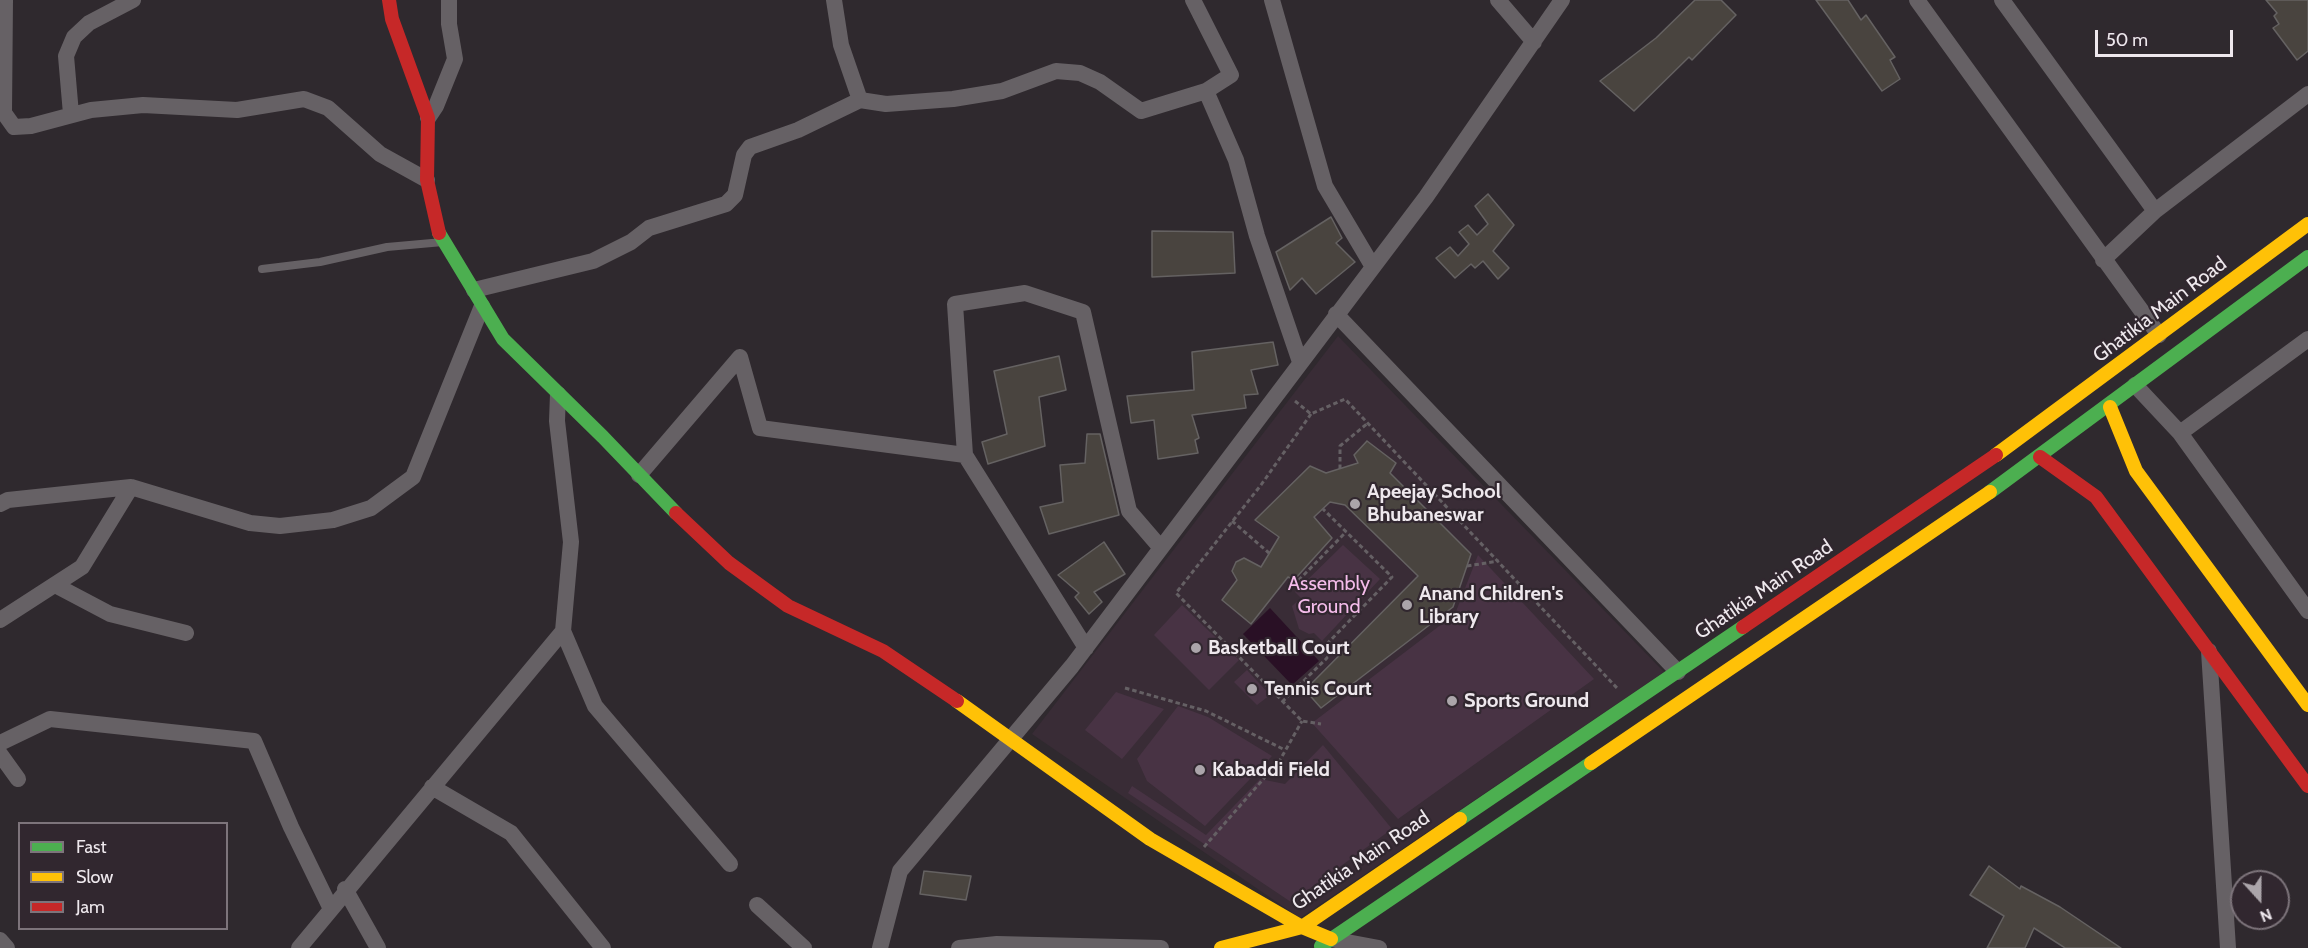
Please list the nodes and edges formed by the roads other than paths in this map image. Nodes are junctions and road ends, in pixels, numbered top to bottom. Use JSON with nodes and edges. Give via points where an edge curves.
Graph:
{"nodes":[{"id":1,"x":5,"y":0,"type":"edge"},
{"id":2,"x":132,"y":0,"type":"edge"},
{"id":3,"x":389,"y":0,"type":"edge"},
{"id":4,"x":449,"y":0,"type":"edge"},
{"id":5,"x":834,"y":0,"type":"edge"},
{"id":6,"x":1193,"y":0,"type":"edge"},
{"id":7,"x":1272,"y":0,"type":"edge"},
{"id":8,"x":1498,"y":0,"type":"edge"},
{"id":9,"x":1562,"y":0,"type":"edge"},
{"id":10,"x":1917,"y":0,"type":"edge"},
{"id":11,"x":2002,"y":0,"type":"edge"},
{"id":12,"x":1534,"y":42,"type":"junction"},
{"id":13,"x":1206,"y":91,"type":"junction"},
{"id":14,"x":2308,"y":94,"type":"edge"},
{"id":15,"x":860,"y":100,"type":"junction"},
{"id":16,"x":71,"y":114,"type":"junction"},
{"id":17,"x":428,"y":118,"type":"junction"},
{"id":18,"x":427,"y":180,"type":"junction"},
{"id":19,"x":2155,"y":212,"type":"junction"},
{"id":20,"x":2308,"y":224,"type":"edge"},
{"id":21,"x":444,"y":242,"type":"junction"},
{"id":22,"x":2308,"y":257,"type":"edge"},
{"id":23,"x":2103,"y":260,"type":"junction"},
{"id":24,"x":1373,"y":267,"type":"junction"},
{"id":25,"x":262,"y":269,"type":"dead end"},
{"id":26,"x":474,"y":290,"type":"junction"},
{"id":27,"x":482,"y":306,"type":"junction"},
{"id":28,"x":1336,"y":314,"type":"junction"},
{"id":29,"x":2159,"y":335,"type":"junction"},
{"id":30,"x":2308,"y":339,"type":"edge"},
{"id":31,"x":1300,"y":362,"type":"junction"},
{"id":32,"x":2135,"y":386,"type":"junction"},
{"id":33,"x":558,"y":394,"type":"junction"},
{"id":34,"x":2110,"y":406,"type":"junction"},
{"id":35,"x":2180,"y":433,"type":"junction"},
{"id":36,"x":965,"y":455,"type":"junction"},
{"id":37,"x":2040,"y":457,"type":"junction"},
{"id":38,"x":639,"y":475,"type":"junction"},
{"id":39,"x":131,"y":487,"type":"junction"},
{"id":40,"x":0,"y":504,"type":"edge"},
{"id":41,"x":1878,"y":536,"type":"junction"},
{"id":42,"x":1160,"y":547,"type":"junction"},
{"id":43,"x":1893,"y":557,"type":"junction"},
{"id":44,"x":55,"y":585,"type":"junction"},
{"id":45,"x":2308,"y":611,"type":"edge"},
{"id":46,"x":0,"y":621,"type":"edge"},
{"id":47,"x":563,"y":631,"type":"junction"},
{"id":48,"x":186,"y":633,"type":"dead end"},
{"id":49,"x":1086,"y":648,"type":"junction"},
{"id":50,"x":2209,"y":651,"type":"junction"},
{"id":51,"x":1678,"y":672,"type":"junction"},
{"id":52,"x":2308,"y":705,"type":"edge"},
{"id":53,"x":1013,"y":739,"type":"junction"},
{"id":54,"x":0,"y":743,"type":"edge"},
{"id":55,"x":0,"y":754,"type":"edge"},
{"id":56,"x":18,"y":779,"type":"dead end"},
{"id":57,"x":2308,"y":786,"type":"edge"},
{"id":58,"x":432,"y":787,"type":"junction"},
{"id":59,"x":730,"y":864,"type":"dead end"},
{"id":60,"x":345,"y":889,"type":"junction"},
{"id":61,"x":756,"y":905,"type":"dead end"},
{"id":62,"x":330,"y":907,"type":"junction"},
{"id":63,"x":1302,"y":927,"type":"junction"},
{"id":64,"x":0,"y":940,"type":"edge"},
{"id":65,"x":1325,"y":944,"type":"edge"},
{"id":66,"x":7,"y":948,"type":"edge"},
{"id":67,"x":298,"y":948,"type":"edge"},
{"id":68,"x":378,"y":948,"type":"edge"},
{"id":69,"x":603,"y":948,"type":"edge"},
{"id":70,"x":804,"y":948,"type":"edge"},
{"id":71,"x":880,"y":948,"type":"edge"},
{"id":72,"x":959,"y":948,"type":"edge"},
{"id":73,"x":1161,"y":948,"type":"edge"},
{"id":74,"x":1221,"y":948,"type":"edge"},
{"id":75,"x":1379,"y":948,"type":"edge"},
{"id":76,"x":2228,"y":948,"type":"edge"}],
"edges":[{"from":1,"to":16,"type":"street","via":[[4,112],[8,121],[21,128]]},
{"from":2,"to":16,"type":"street","via":[[88,22],[74,38],[66,56]]},
{"from":3,"to":17,"type":"street","via":[[392,19]]},
{"from":4,"to":17,"type":"street","via":[[455,59]]},
{"from":5,"to":15,"type":"street","via":[[841,45]]},
{"from":6,"to":13,"type":"street","via":[[1231,75]]},
{"from":7,"to":24,"type":"street","via":[[1325,186]]},
{"from":8,"to":12,"type":"street"},
{"from":9,"to":12,"type":"street"},
{"from":10,"to":23,"type":"street"},
{"from":11,"to":19,"type":"street"},
{"from":12,"to":24,"type":"street"},
{"from":13,"to":15,"type":"street","via":[[1142,111],[1100,82],[1080,73],[1056,71],[1002,91],[953,99],[886,104]]},
{"from":13,"to":31,"type":"street","via":[[1236,160]]},
{"from":14,"to":19,"type":"street"},
{"from":15,"to":26,"type":"street","via":[[798,130],[750,147],[744,154],[735,195],[726,204],[649,228],[593,261]]},
{"from":16,"to":18,"type":"street","via":[[143,105],[237,110],[304,99],[328,108],[380,154]]},
{"from":17,"to":18,"type":"street"},
{"from":18,"to":21,"type":"street"},
{"from":19,"to":23,"type":"street"},
{"from":20,"to":29,"type":"street","name":"Ghatikia Main Road"},
{"from":21,"to":25,"type":"lane"},
{"from":21,"to":26,"type":"street"},
{"from":22,"to":32,"type":"street"},
{"from":23,"to":29,"type":"street"},
{"from":24,"to":28,"type":"street"},
{"from":26,"to":27,"type":"street"},
{"from":27,"to":33,"type":"street","via":[[502,339]]},
{"from":27,"to":39,"type":"street","via":[[413,477],[371,508],[333,520],[280,526],[250,523]]},
{"from":28,"to":31,"type":"street"},
{"from":28,"to":51,"type":"street"},
{"from":29,"to":41,"type":"street","name":"Ghatikia Main Road","via":[[2007,448]]},
{"from":30,"to":35,"type":"street"},
{"from":31,"to":42,"type":"street"},
{"from":32,"to":34,"type":"street"},
{"from":32,"to":35,"type":"street"},
{"from":33,"to":38,"type":"street"},
{"from":33,"to":47,"type":"street","via":[[557,421],[571,542]]},
{"from":34,"to":37,"type":"street"},
{"from":34,"to":52,"type":"street","via":[[2136,471]]},
{"from":35,"to":45,"type":"street"},
{"from":36,"to":38,"type":"street","via":[[760,428],[740,357]]},
{"from":36,"to":42,"type":"street","via":[[955,304],[1024,293],[1083,312],[1129,511]]},
{"from":36,"to":49,"type":"street"},
{"from":37,"to":43,"type":"street"},
{"from":37,"to":50,"type":"street","via":[[2096,497]]},
{"from":38,"to":53,"type":"street","via":[[729,563],[788,606],[883,651]]},
{"from":39,"to":40,"type":"street"},
{"from":39,"to":44,"type":"street","via":[[82,567]]},
{"from":41,"to":43,"type":"street"},
{"from":41,"to":51,"type":"street","name":"Ghatikia Main Road"},
{"from":42,"to":49,"type":"street"},
{"from":43,"to":65,"type":"street"},
{"from":44,"to":46,"type":"street"},
{"from":44,"to":48,"type":"street","via":[[110,614]]},
{"from":47,"to":58,"type":"street"},
{"from":47,"to":59,"type":"street","via":[[595,706]]},
{"from":49,"to":53,"type":"street"},
{"from":50,"to":57,"type":"street"},
{"from":50,"to":76,"type":"street"},
{"from":51,"to":63,"type":"street","name":"Ghatikia Main Road"},
{"from":53,"to":63,"type":"street","via":[[1150,839]]},
{"from":53,"to":71,"type":"street","via":[[900,871]]},
{"from":54,"to":62,"type":"street","via":[[50,719],[254,741]]},
{"from":55,"to":56,"type":"street"},
{"from":58,"to":60,"type":"street"},
{"from":58,"to":69,"type":"street","via":[[511,833]]},
{"from":60,"to":62,"type":"street"},
{"from":60,"to":68,"type":"street"},
{"from":61,"to":70,"type":"street"},
{"from":62,"to":67,"type":"street"},
{"from":63,"to":65,"type":"street"},
{"from":63,"to":74,"type":"street","name":"Ghatikia Main Road"},
{"from":64,"to":66,"type":"street"},
{"from":65,"to":75,"type":"street"},
{"from":72,"to":73,"type":"street","via":[[997,944]]}]}
